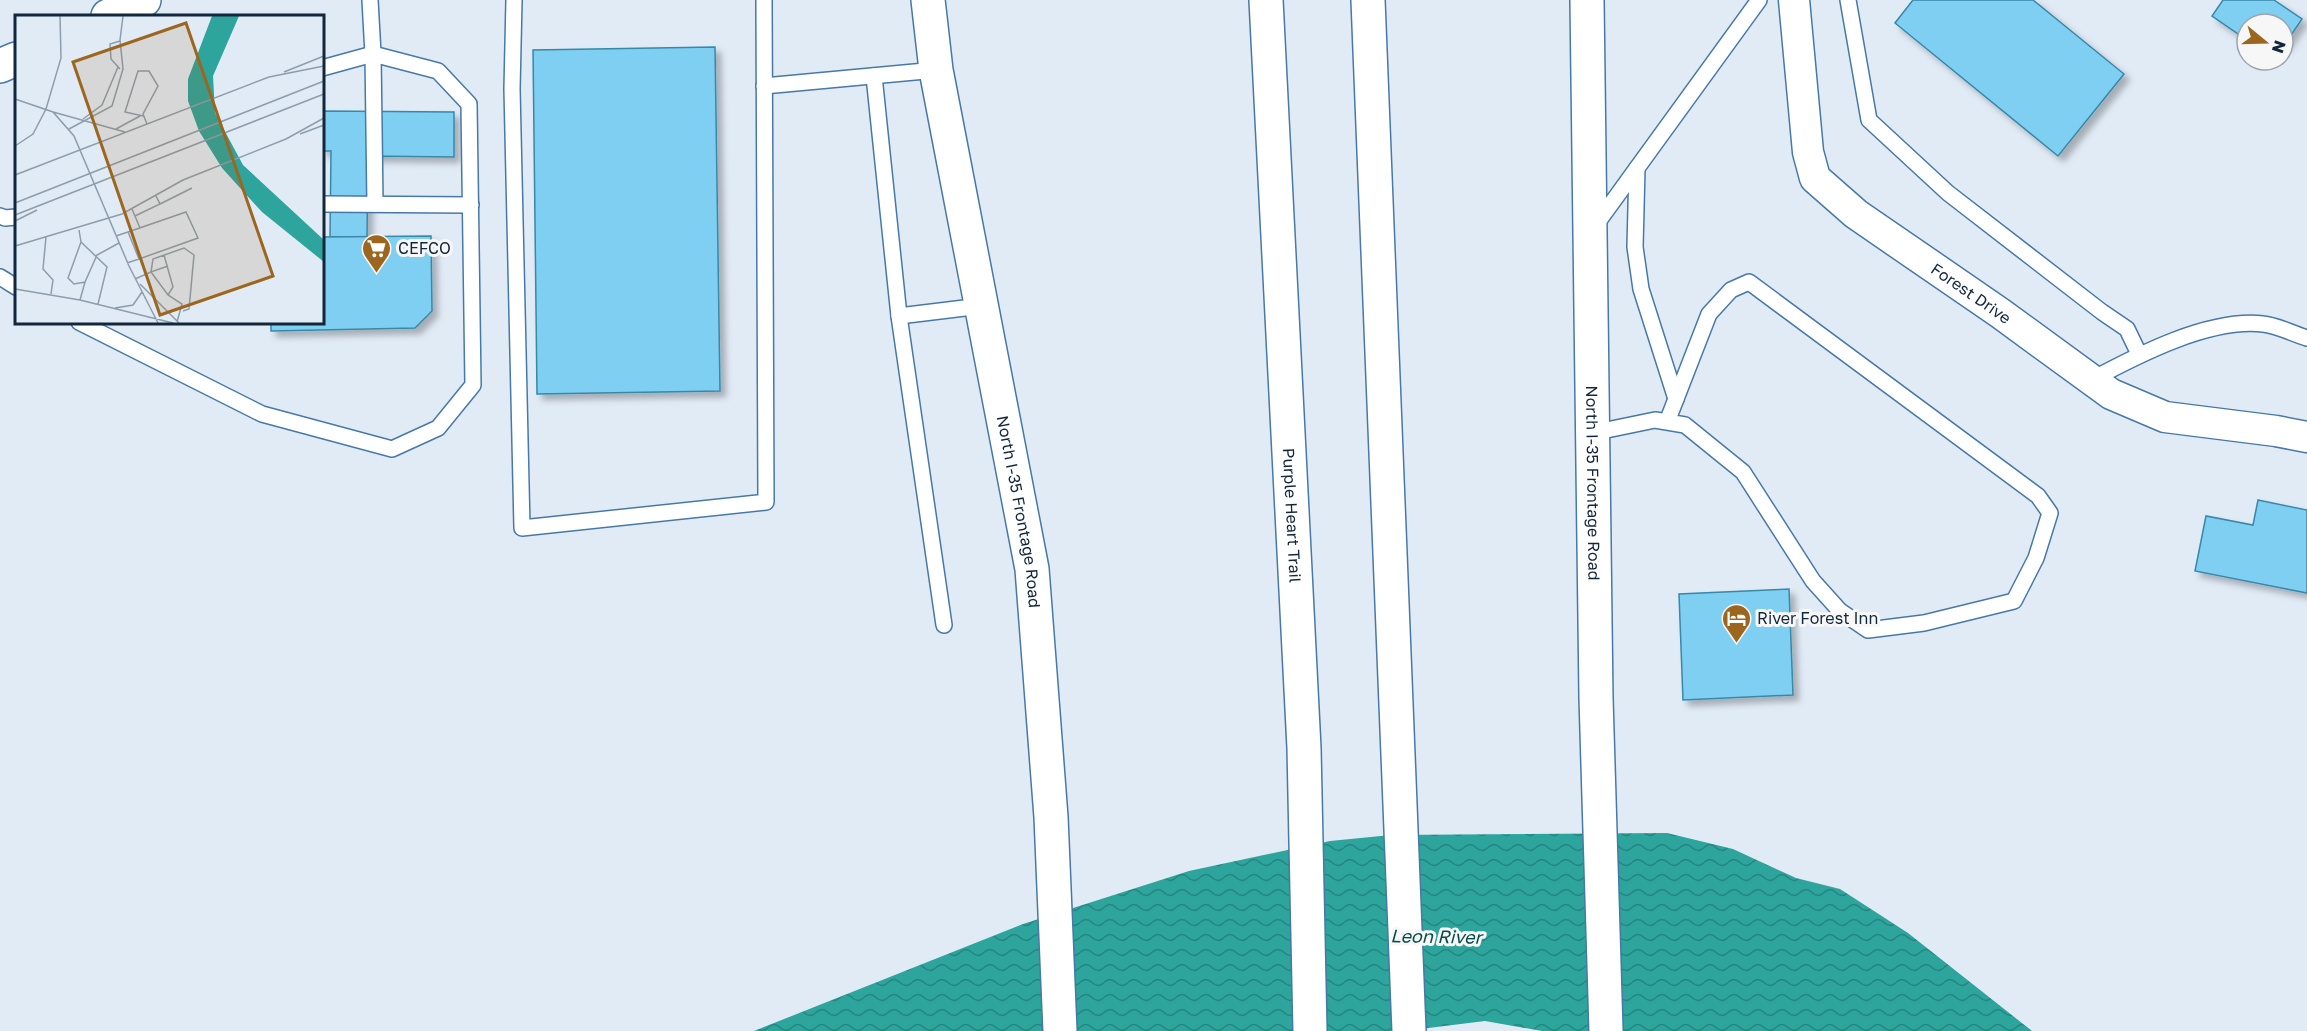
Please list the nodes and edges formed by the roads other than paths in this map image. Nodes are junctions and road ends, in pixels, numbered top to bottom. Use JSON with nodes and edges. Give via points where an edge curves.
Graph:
{"nodes":[{"id":1,"x":144,"y":0,"type":"edge"},
{"id":2,"x":370,"y":0,"type":"edge"},
{"id":3,"x":514,"y":0,"type":"edge"},
{"id":4,"x":764,"y":0,"type":"edge"},
{"id":5,"x":928,"y":0,"type":"edge"},
{"id":6,"x":1266,"y":0,"type":"edge"},
{"id":7,"x":1368,"y":0,"type":"edge"},
{"id":8,"x":1587,"y":0,"type":"edge"},
{"id":9,"x":1759,"y":0,"type":"edge"},
{"id":10,"x":1794,"y":0,"type":"edge"},
{"id":11,"x":1848,"y":0,"type":"edge"},
{"id":12,"x":110,"y":15,"type":"edge"},
{"id":13,"x":373,"y":54,"type":"junction"},
{"id":14,"x":15,"y":59,"type":"edge"},
{"id":15,"x":0,"y":66,"type":"edge"},
{"id":16,"x":324,"y":67,"type":"edge"},
{"id":17,"x":936,"y":70,"type":"junction"},
{"id":18,"x":874,"y":76,"type":"junction"},
{"id":19,"x":764,"y":86,"type":"junction"},
{"id":20,"x":1637,"y":168,"type":"junction"},
{"id":21,"x":324,"y":204,"type":"edge"},
{"id":22,"x":375,"y":204,"type":"junction"},
{"id":23,"x":471,"y":205,"type":"junction"},
{"id":24,"x":0,"y":216,"type":"edge"},
{"id":25,"x":15,"y":217,"type":"edge"},
{"id":26,"x":1590,"y":233,"type":"junction"},
{"id":27,"x":0,"y":277,"type":"edge"},
{"id":28,"x":15,"y":285,"type":"edge"},
{"id":29,"x":981,"y":306,"type":"junction"},
{"id":30,"x":899,"y":316,"type":"junction"},
{"id":31,"x":83,"y":324,"type":"edge"},
{"id":32,"x":2307,"y":338,"type":"edge"},
{"id":33,"x":2139,"y":354,"type":"junction"},
{"id":34,"x":2091,"y":380,"type":"junction"},
{"id":35,"x":1676,"y":399,"type":"junction"},
{"id":36,"x":1667,"y":422,"type":"junction"},
{"id":37,"x":1592,"y":433,"type":"junction"},
{"id":38,"x":2307,"y":437,"type":"edge"},
{"id":39,"x":944,"y":625,"type":"dead end"},
{"id":40,"x":1060,"y":1031,"type":"edge"},
{"id":41,"x":1310,"y":1031,"type":"edge"},
{"id":42,"x":1409,"y":1031,"type":"edge"},
{"id":43,"x":1606,"y":1031,"type":"edge"}],
"edges":[{"from":1,"to":12,"type":"main road"},
{"from":2,"to":13,"type":"lane"},
{"from":3,"to":19,"type":"lane","via":[[512,89],[522,528],[766,502]]},
{"from":4,"to":19,"type":"lane"},
{"from":5,"to":17,"type":"main road","name":"North I-35 Frontage Road"},
{"from":6,"to":41,"type":"main road","name":"Purple Heart Trail","via":[[1304,748]]},
{"from":7,"to":42,"type":"main road"},
{"from":8,"to":26,"type":"main road","name":"North I-35 Frontage Road"},
{"from":9,"to":20,"type":"lane"},
{"from":10,"to":34,"type":"street","name":"Forest Drive","via":[[1808,152],[1815,178],[1856,214]]},
{"from":11,"to":33,"type":"lane","via":[[1869,120],[1948,193],[2127,329]]},
{"from":13,"to":16,"type":"lane"},
{"from":13,"to":22,"type":"lane"},
{"from":13,"to":23,"type":"lane","via":[[438,71],[469,104]]},
{"from":14,"to":15,"type":"main road"},
{"from":17,"to":18,"type":"lane"},
{"from":17,"to":29,"type":"main road","name":"North I-35 Frontage Road"},
{"from":18,"to":19,"type":"lane"},
{"from":18,"to":30,"type":"lane"},
{"from":20,"to":26,"type":"lane"},
{"from":20,"to":35,"type":"lane","via":[[1635,247],[1641,289]]},
{"from":21,"to":22,"type":"lane"},
{"from":22,"to":23,"type":"lane"},
{"from":23,"to":31,"type":"lane","via":[[473,385],[438,428],[392,449],[262,414]]},
{"from":24,"to":25,"type":"lane"},
{"from":26,"to":37,"type":"main road","name":"North I-35 Frontage Road"},
{"from":27,"to":28,"type":"lane"},
{"from":29,"to":30,"type":"lane"},
{"from":29,"to":40,"type":"main road","name":"North I-35 Frontage Road","via":[[1032,569],[1051,817]]},
{"from":30,"to":39,"type":"lane"},
{"from":32,"to":33,"type":"lane","via":[[2264,324],[2225,324]]},
{"from":33,"to":34,"type":"lane"},
{"from":34,"to":38,"type":"street","name":"Forest Drive","via":[[2111,394],[2166,417]]},
{"from":35,"to":36,"type":"lane"},
{"from":35,"to":36,"type":"lane","via":[[1709,314],[1731,291],[1749,282],[2038,496],[2050,513],[2036,558],[2014,601],[1924,623],[1868,630],[1840,612],[1813,581],[1743,472],[1685,425]]},
{"from":36,"to":37,"type":"lane","via":[[1655,420]]},
{"from":37,"to":43,"type":"main road","name":"North I-35 Frontage Road"}]}
